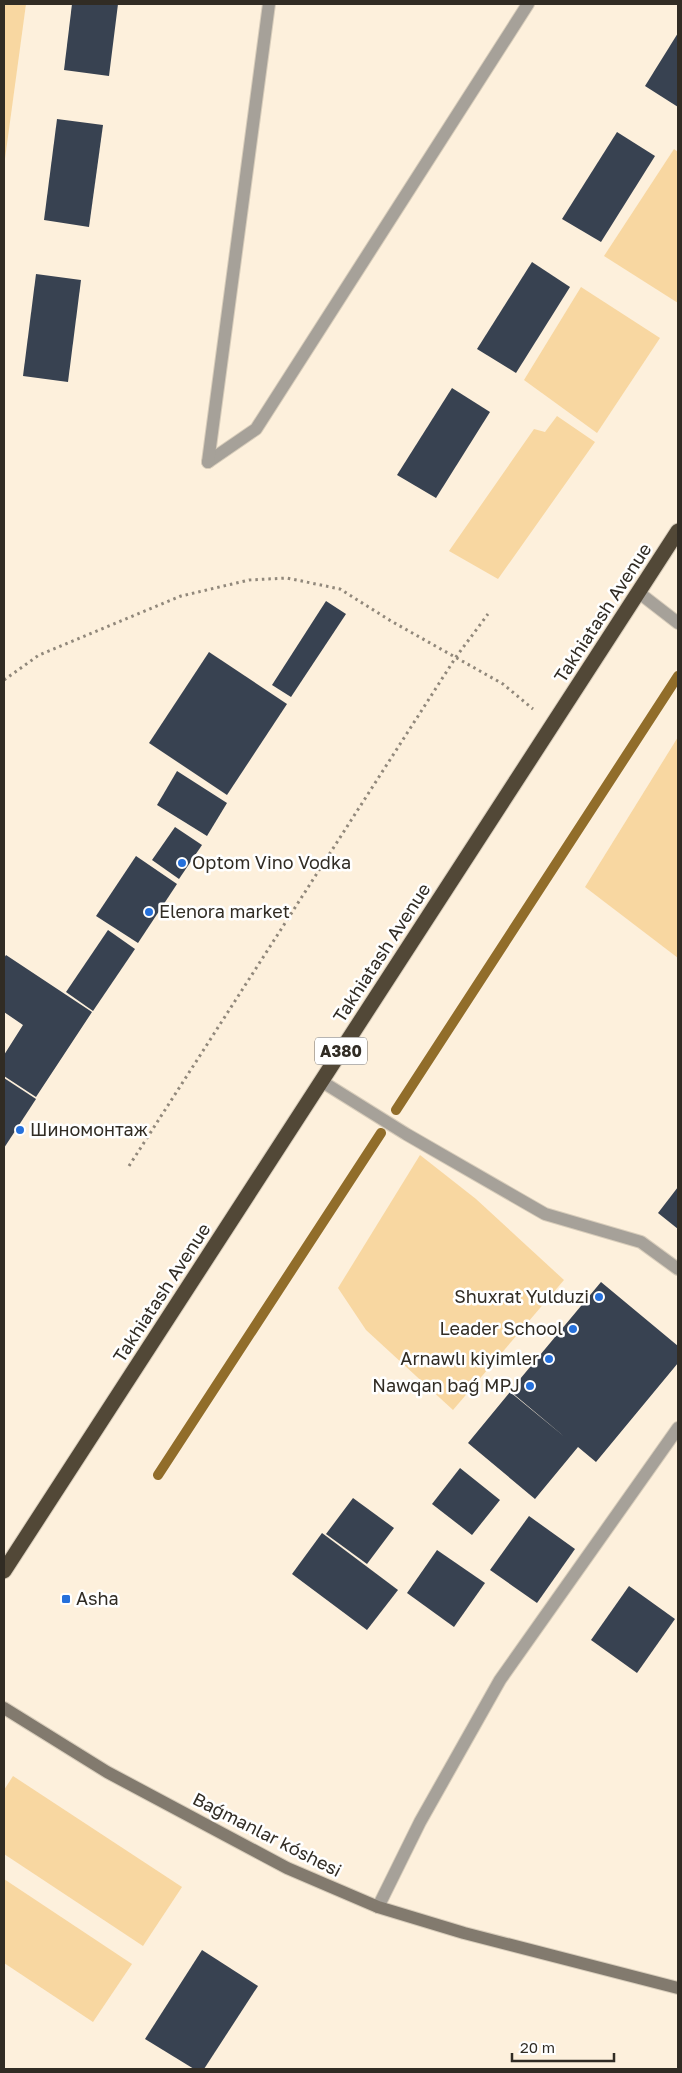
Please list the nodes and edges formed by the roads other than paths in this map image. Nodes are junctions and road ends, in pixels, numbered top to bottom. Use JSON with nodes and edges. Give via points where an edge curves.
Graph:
{"nodes":[{"id":1,"x":269,"y":4,"type":"edge"},
{"id":2,"x":528,"y":4,"type":"edge"},
{"id":3,"x":678,"y":531,"type":"edge"},
{"id":4,"x":638,"y":592,"type":"junction"},
{"id":5,"x":678,"y":624,"type":"edge"},
{"id":6,"x":321,"y":1082,"type":"junction"},
{"id":7,"x":678,"y":1269,"type":"edge"},
{"id":8,"x":678,"y":1428,"type":"edge"},
{"id":9,"x":4,"y":1571,"type":"edge"},
{"id":10,"x":4,"y":1708,"type":"edge"},
{"id":11,"x":378,"y":1907,"type":"junction"},
{"id":12,"x":678,"y":1988,"type":"edge"}],
"edges":[{"from":1,"to":2,"type":"street","via":[[208,462],[256,429]]},
{"from":3,"to":4,"type":"highway","name":"Takhiatash Avenue","number":"A380"},
{"from":4,"to":5,"type":"street"},
{"from":4,"to":6,"type":"highway","name":"Takhiatash Avenue","number":"A380"},
{"from":6,"to":7,"type":"street","via":[[544,1214],[641,1242]]},
{"from":6,"to":9,"type":"highway","name":"Takhiatash Avenue","number":"A380"},
{"from":8,"to":11,"type":"street","via":[[500,1680],[420,1822]]},
{"from":10,"to":11,"type":"street","name":"Baǵmanlar kóshesi","via":[[107,1772],[287,1868]]},
{"from":11,"to":12,"type":"street","name":"Baǵmanlar kóshesi","via":[[464,1933]]}]}
